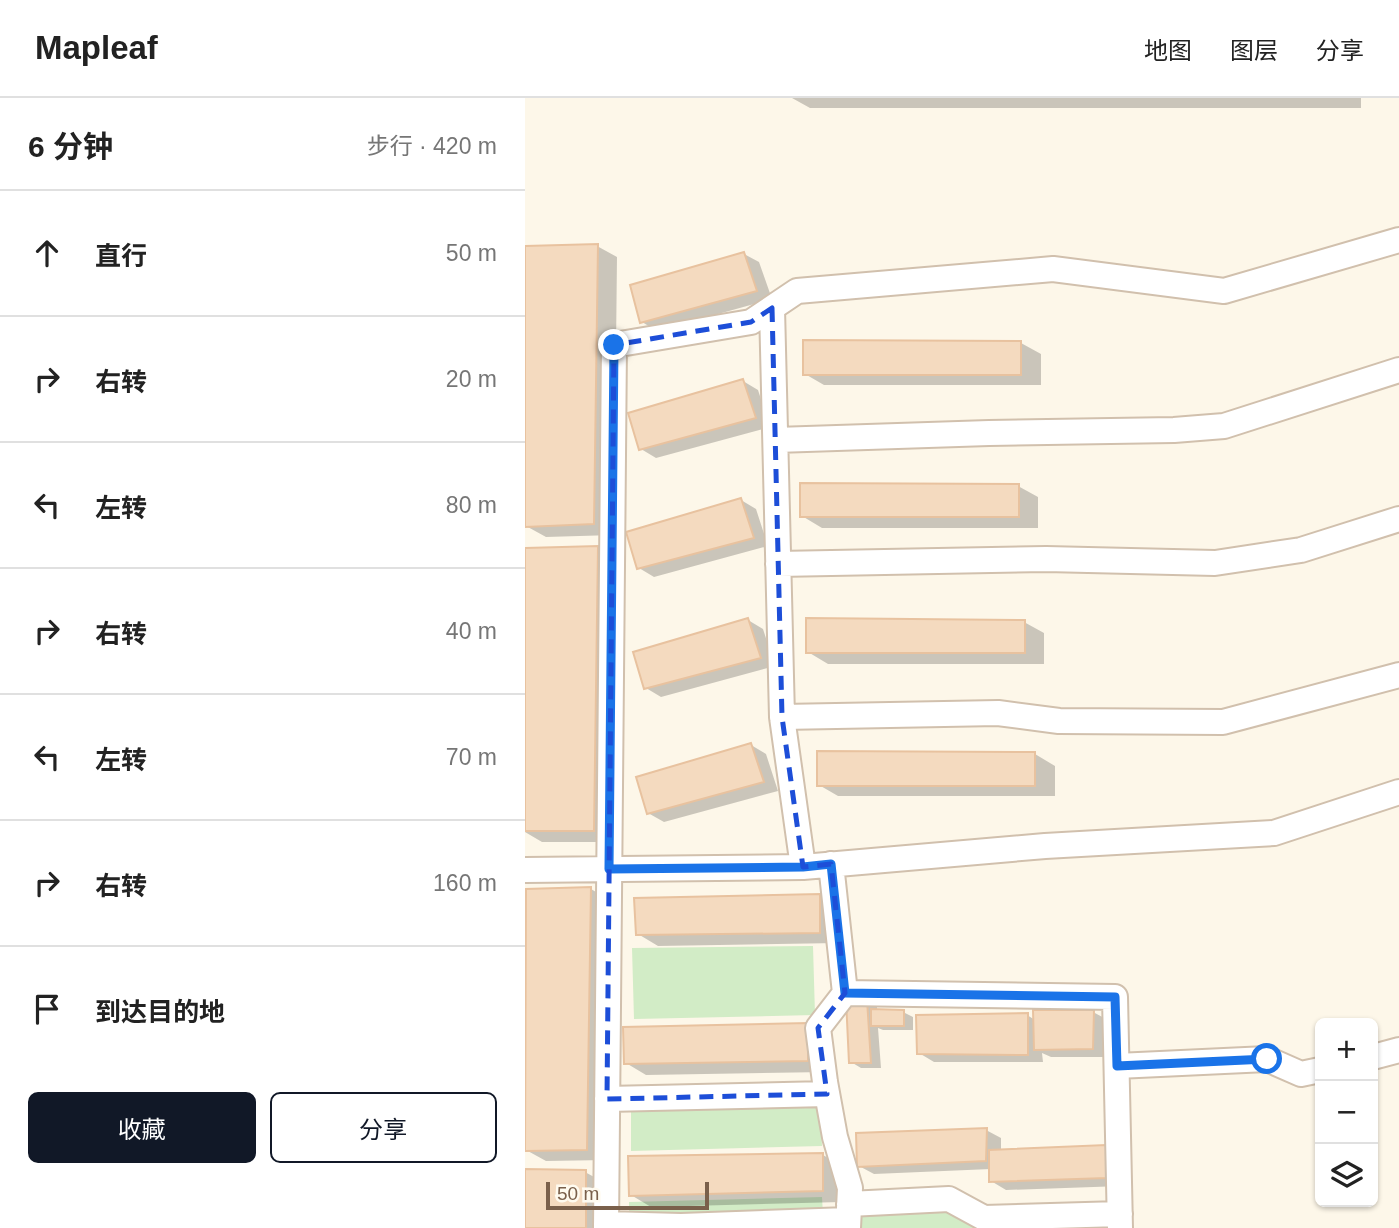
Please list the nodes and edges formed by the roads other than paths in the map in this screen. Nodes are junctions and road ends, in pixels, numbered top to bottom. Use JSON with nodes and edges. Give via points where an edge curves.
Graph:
{"nodes":[{"id":1,"x":1399,"y":240,"type":"edge"},
{"id":2,"x":772,"y":308,"type":"junction"},
{"id":3,"x":1399,"y":370,"type":"edge"},
{"id":4,"x":776,"y":440,"type":"junction"},
{"id":5,"x":1399,"y":519,"type":"edge"},
{"id":6,"x":778,"y":564,"type":"junction"},
{"id":7,"x":1399,"y":675,"type":"edge"},
{"id":8,"x":782,"y":717,"type":"junction"},
{"id":9,"x":1399,"y":792,"type":"edge"},
{"id":10,"x":831,"y":864,"type":"junction"},
{"id":11,"x":803,"y":867,"type":"junction"},
{"id":12,"x":609,"y":869,"type":"junction"},
{"id":13,"x":525,"y":870,"type":"edge"},
{"id":14,"x":845,"y":993,"type":"junction"},
{"id":15,"x":1399,"y":1050,"type":"edge"},
{"id":16,"x":1378,"y":1056,"type":"edge"},
{"id":17,"x":1117,"y":1066,"type":"junction"},
{"id":18,"x":1315,"y":1071,"type":"edge"},
{"id":19,"x":827,"y":1094,"type":"junction"},
{"id":20,"x":607,"y":1099,"type":"junction"},
{"id":21,"x":848,"y":1217,"type":"edge"},
{"id":22,"x":1120,"y":1221,"type":"edge"},
{"id":23,"x":606,"y":1226,"type":"edge"}],
"edges":[{"from":1,"to":2,"type":"street","via":[[1224,291],[1053,269],[797,291]]},
{"from":2,"to":4,"type":"street"},
{"from":2,"to":12,"type":"street","via":[[751,322],[614,345]]},
{"from":3,"to":4,"type":"street","via":[[1224,426]]},
{"from":4,"to":6,"type":"street"},
{"from":5,"to":6,"type":"street","via":[[1301,550],[1215,563],[1046,559]]},
{"from":6,"to":8,"type":"street"},
{"from":7,"to":8,"type":"street","via":[[1223,722],[1059,721],[998,713]]},
{"from":8,"to":11,"type":"street"},
{"from":9,"to":10,"type":"street","via":[[1275,833]]},
{"from":10,"to":11,"type":"street"},
{"from":10,"to":14,"type":"street"},
{"from":11,"to":12,"type":"street"},
{"from":12,"to":13,"type":"street"},
{"from":12,"to":20,"type":"street"},
{"from":14,"to":17,"type":"street","via":[[1115,997]]},
{"from":14,"to":19,"type":"street","via":[[818,1028]]},
{"from":15,"to":16,"type":"street"},
{"from":17,"to":18,"type":"street","via":[[1267,1059],[1301,1074]]},
{"from":17,"to":22,"type":"street"},
{"from":19,"to":20,"type":"street"},
{"from":19,"to":21,"type":"street","via":[[850,1188]]},
{"from":20,"to":23,"type":"street"},
{"from":21,"to":22,"type":"street","via":[[949,1199],[984,1218]]},
{"from":21,"to":23,"type":"street","via":[[681,1227]]}]}
